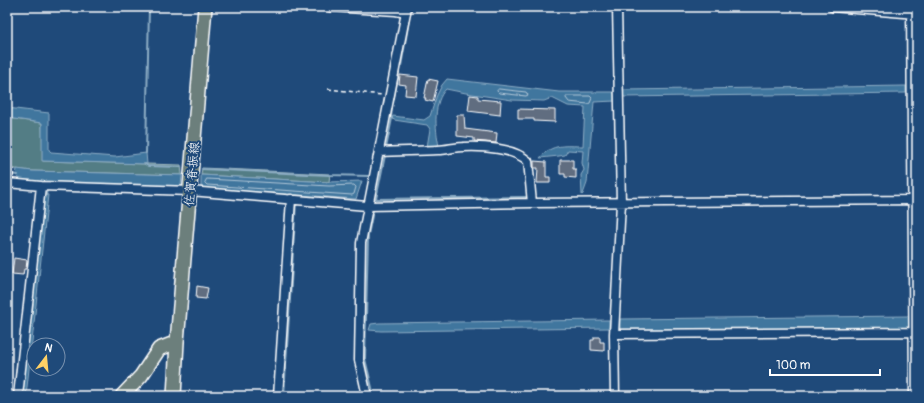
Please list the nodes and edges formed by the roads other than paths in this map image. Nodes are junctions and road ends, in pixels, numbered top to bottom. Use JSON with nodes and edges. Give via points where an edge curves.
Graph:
{"nodes":[{"id":1,"x":205,"y":7,"type":"edge"},
{"id":2,"x":330,"y":7,"type":"edge"},
{"id":3,"x":617,"y":7,"type":"edge"},
{"id":4,"x":832,"y":7,"type":"edge"},
{"id":5,"x":396,"y":9,"type":"edge"},
{"id":6,"x":407,"y":10,"type":"edge"},
{"id":7,"x":913,"y":11,"type":"edge"},
{"id":8,"x":379,"y":152,"type":"junction"},
{"id":9,"x":10,"y":181,"type":"edge"},
{"id":10,"x":41,"y":186,"type":"junction"},
{"id":11,"x":190,"y":191,"type":"junction"},
{"id":12,"x":291,"y":199,"type":"junction"},
{"id":13,"x":915,"y":200,"type":"edge"},
{"id":14,"x":532,"y":203,"type":"junction"},
{"id":15,"x":621,"y":203,"type":"junction"},
{"id":16,"x":367,"y":206,"type":"junction"},
{"id":17,"x":914,"y":332,"type":"junction"},
{"id":18,"x":614,"y":334,"type":"junction"},
{"id":19,"x":177,"y":342,"type":"junction"},
{"id":20,"x":18,"y":396,"type":"edge"},
{"id":21,"x":122,"y":396,"type":"edge"},
{"id":22,"x":174,"y":396,"type":"edge"},
{"id":23,"x":278,"y":396,"type":"edge"},
{"id":24,"x":367,"y":396,"type":"edge"},
{"id":25,"x":615,"y":396,"type":"edge"},
{"id":26,"x":914,"y":396,"type":"edge"}],
"edges":[{"from":1,"to":11,"type":"main road","name":"佐賀脊振線"},
{"from":2,"to":5,"type":"street"},
{"from":3,"to":15,"type":"street"},
{"from":4,"to":7,"type":"street"},
{"from":5,"to":6,"type":"street"},
{"from":6,"to":8,"type":"street"},
{"from":7,"to":13,"type":"street"},
{"from":8,"to":14,"type":"street","via":[[440,150],[462,146],[500,149],[516,154],[528,161]]},
{"from":8,"to":16,"type":"street"},
{"from":9,"to":10,"type":"street"},
{"from":10,"to":11,"type":"street"},
{"from":10,"to":20,"type":"street"},
{"from":11,"to":12,"type":"street"},
{"from":11,"to":19,"type":"main road","name":"佐賀脊振線"},
{"from":12,"to":16,"type":"street"},
{"from":12,"to":23,"type":"street"},
{"from":13,"to":15,"type":"street"},
{"from":13,"to":17,"type":"street"},
{"from":14,"to":15,"type":"street"},
{"from":14,"to":16,"type":"street"},
{"from":15,"to":18,"type":"street"},
{"from":16,"to":24,"type":"street","via":[[361,243],[359,360]]},
{"from":17,"to":18,"type":"street"},
{"from":17,"to":26,"type":"street"},
{"from":18,"to":25,"type":"street"},
{"from":19,"to":21,"type":"main road","via":[[159,350]]},
{"from":19,"to":22,"type":"main road","name":"佐賀脊振線"}]}
